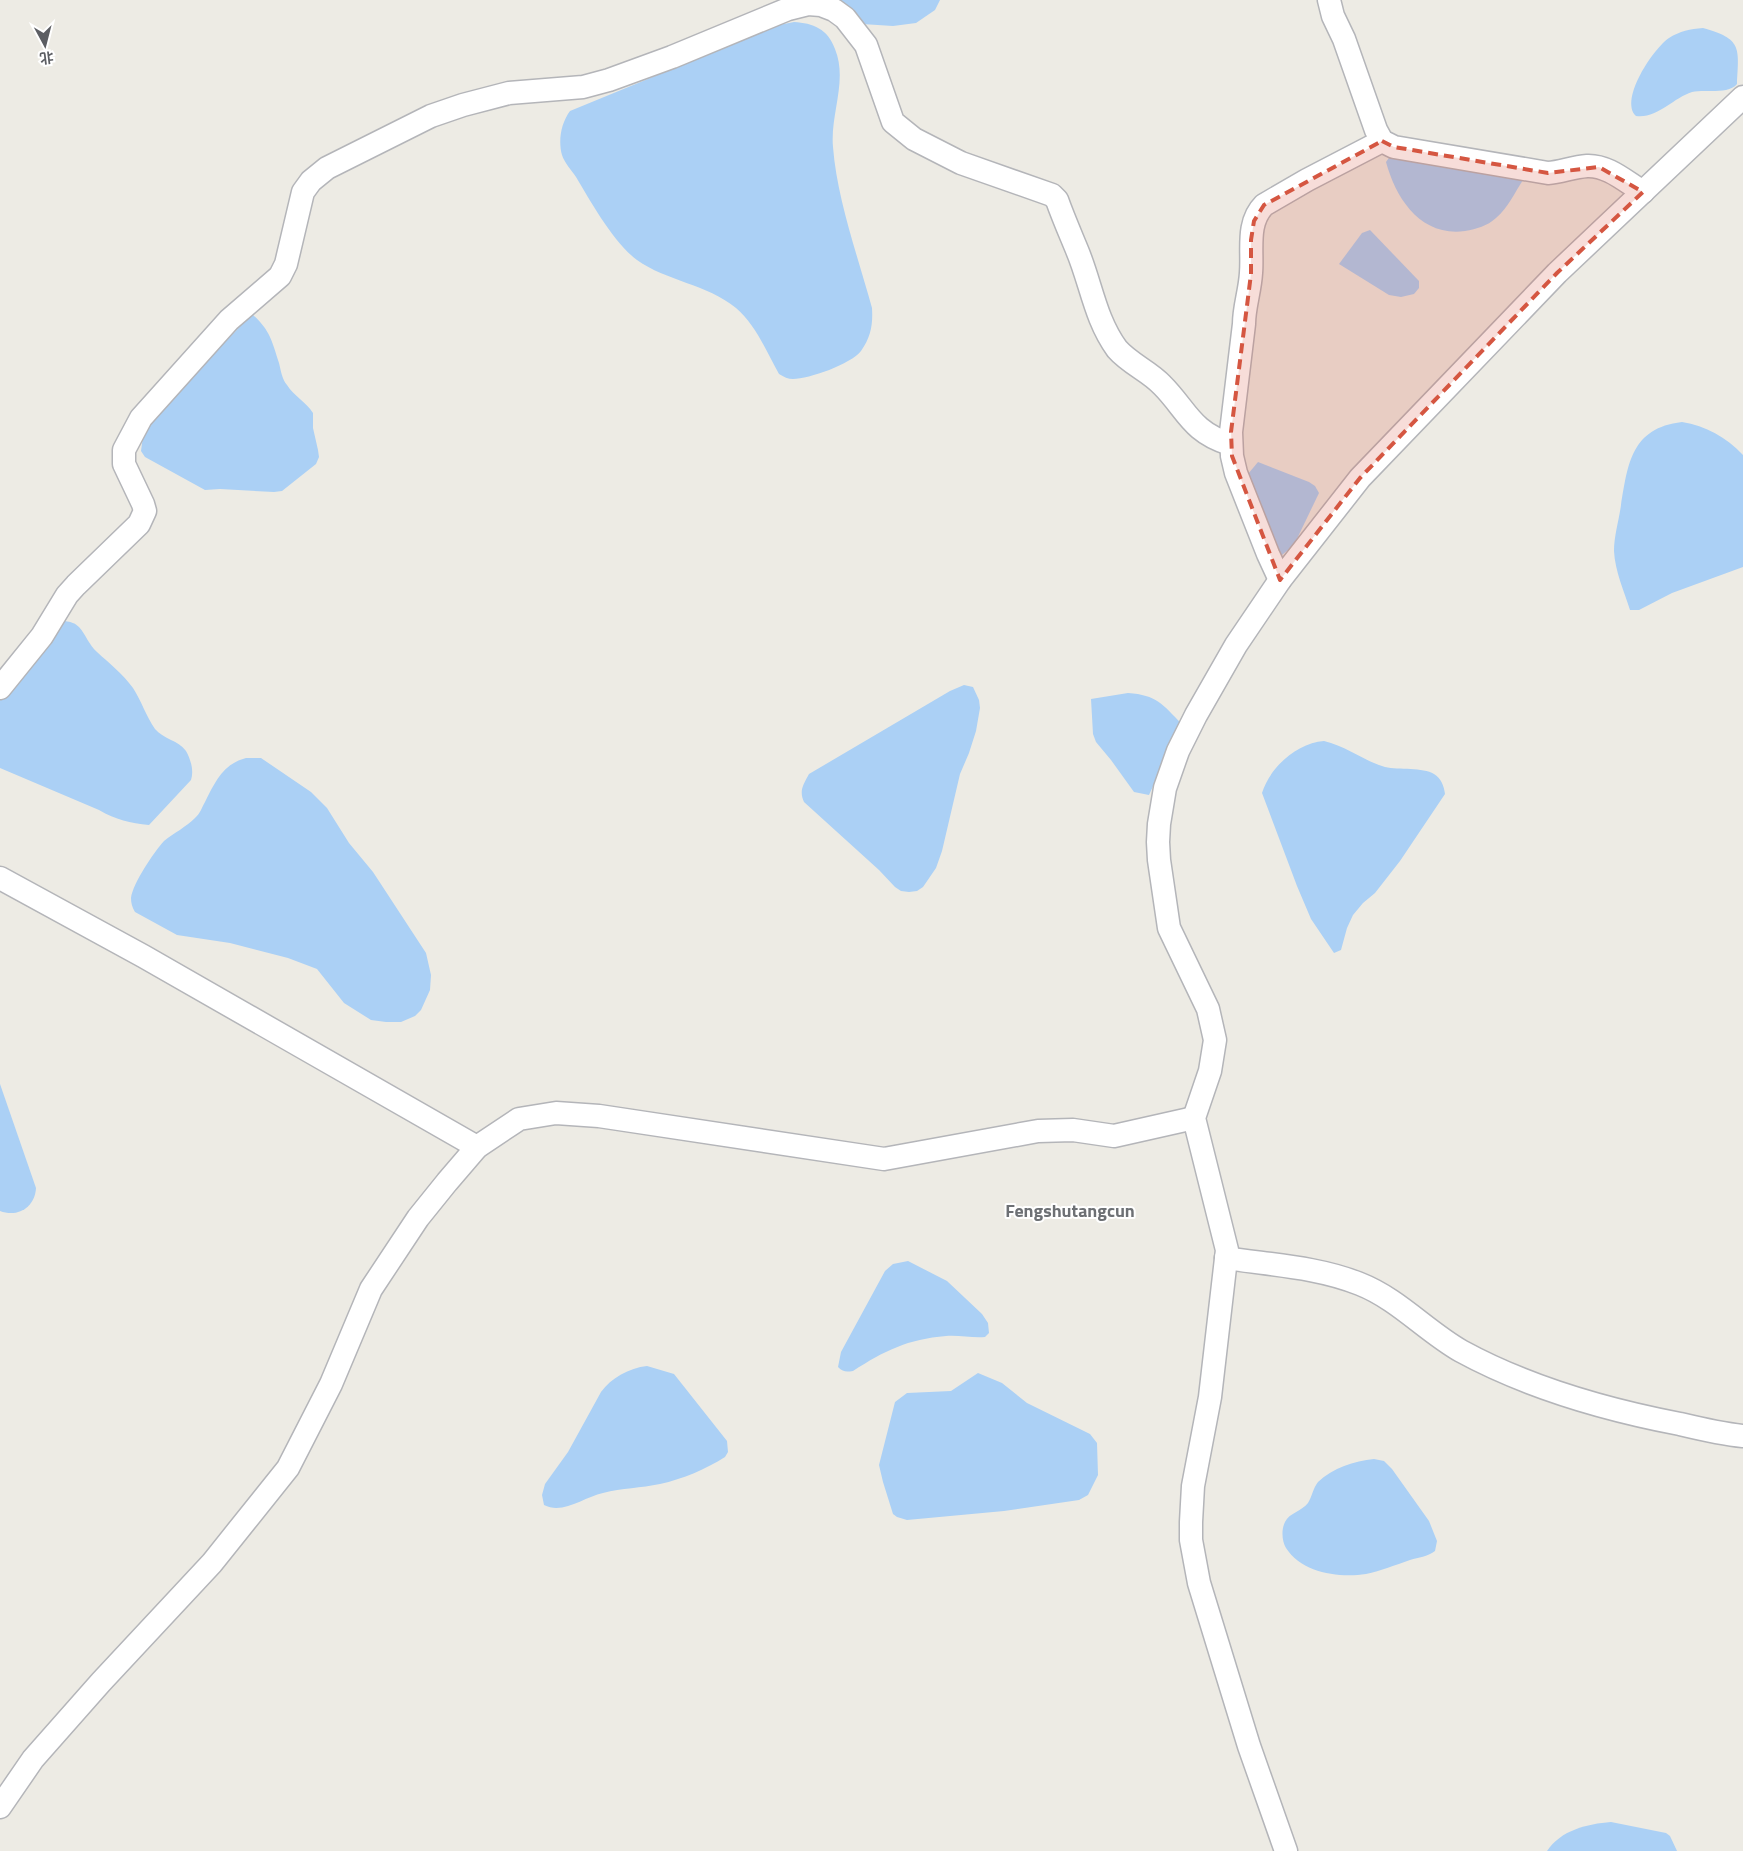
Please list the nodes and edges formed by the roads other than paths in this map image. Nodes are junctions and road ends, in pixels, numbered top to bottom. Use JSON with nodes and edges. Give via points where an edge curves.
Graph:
{"nodes":[{"id":1,"x":1328,"y":0,"type":"edge"},
{"id":2,"x":1743,"y":97,"type":"edge"},
{"id":3,"x":1382,"y":141,"type":"junction"},
{"id":4,"x":1643,"y":192,"type":"junction"},
{"id":5,"x":1230,"y":444,"type":"junction"},
{"id":6,"x":1280,"y":580,"type":"junction"},
{"id":7,"x":0,"y":688,"type":"edge"},
{"id":8,"x":0,"y":878,"type":"edge"},
{"id":9,"x":1194,"y":1118,"type":"junction"},
{"id":10,"x":477,"y":1147,"type":"junction"},
{"id":11,"x":1226,"y":1258,"type":"junction"},
{"id":12,"x":1743,"y":1436,"type":"edge"},
{"id":13,"x":0,"y":1806,"type":"edge"},
{"id":14,"x":1286,"y":1851,"type":"edge"}],
"edges":[{"from":1,"to":3,"type":"street"},
{"from":2,"to":4,"type":"street"},
{"from":3,"to":4,"type":"street","via":[[1394,147],[1548,173],[1586,166],[1599,167]]},
{"from":3,"to":5,"type":"street","via":[[1258,210],[1251,240],[1251,274]]},
{"from":4,"to":6,"type":"street","via":[[1557,273],[1360,478]]},
{"from":5,"to":6,"type":"street","via":[[1236,474]]},
{"from":5,"to":7,"type":"street","via":[[1190,420],[1161,384],[1128,360],[1110,339],[1100,322],[1057,200],[1052,195],[961,163],[906,134],[889,116],[866,45],[845,18],[834,10],[808,4],[583,88],[509,93],[439,113],[327,168],[311,181],[303,192],[286,264],[280,276],[229,320],[141,418],[124,450],[124,464],[145,511],[139,524],[67,595],[42,636]]},
{"from":6,"to":9,"type":"street","via":[[1236,644],[1196,715],[1171,769],[1161,806],[1159,860],[1169,928],[1208,1009],[1216,1040],[1210,1071]]},
{"from":8,"to":10,"type":"street"},
{"from":9,"to":10,"type":"street","via":[[1114,1136],[1073,1130],[1038,1131],[884,1160],[599,1116],[556,1113],[520,1119]]},
{"from":9,"to":11,"type":"street","via":[[1227,1250]]},
{"from":10,"to":13,"type":"street","via":[[418,1218],[371,1289],[331,1384],[288,1468],[212,1563],[33,1759]]},
{"from":11,"to":12,"type":"street","via":[[1346,1278],[1379,1293],[1489,1366],[1520,1379],[1632,1415]]},
{"from":11,"to":14,"type":"street","via":[[1210,1397],[1193,1486],[1191,1540],[1201,1592]]}]}
